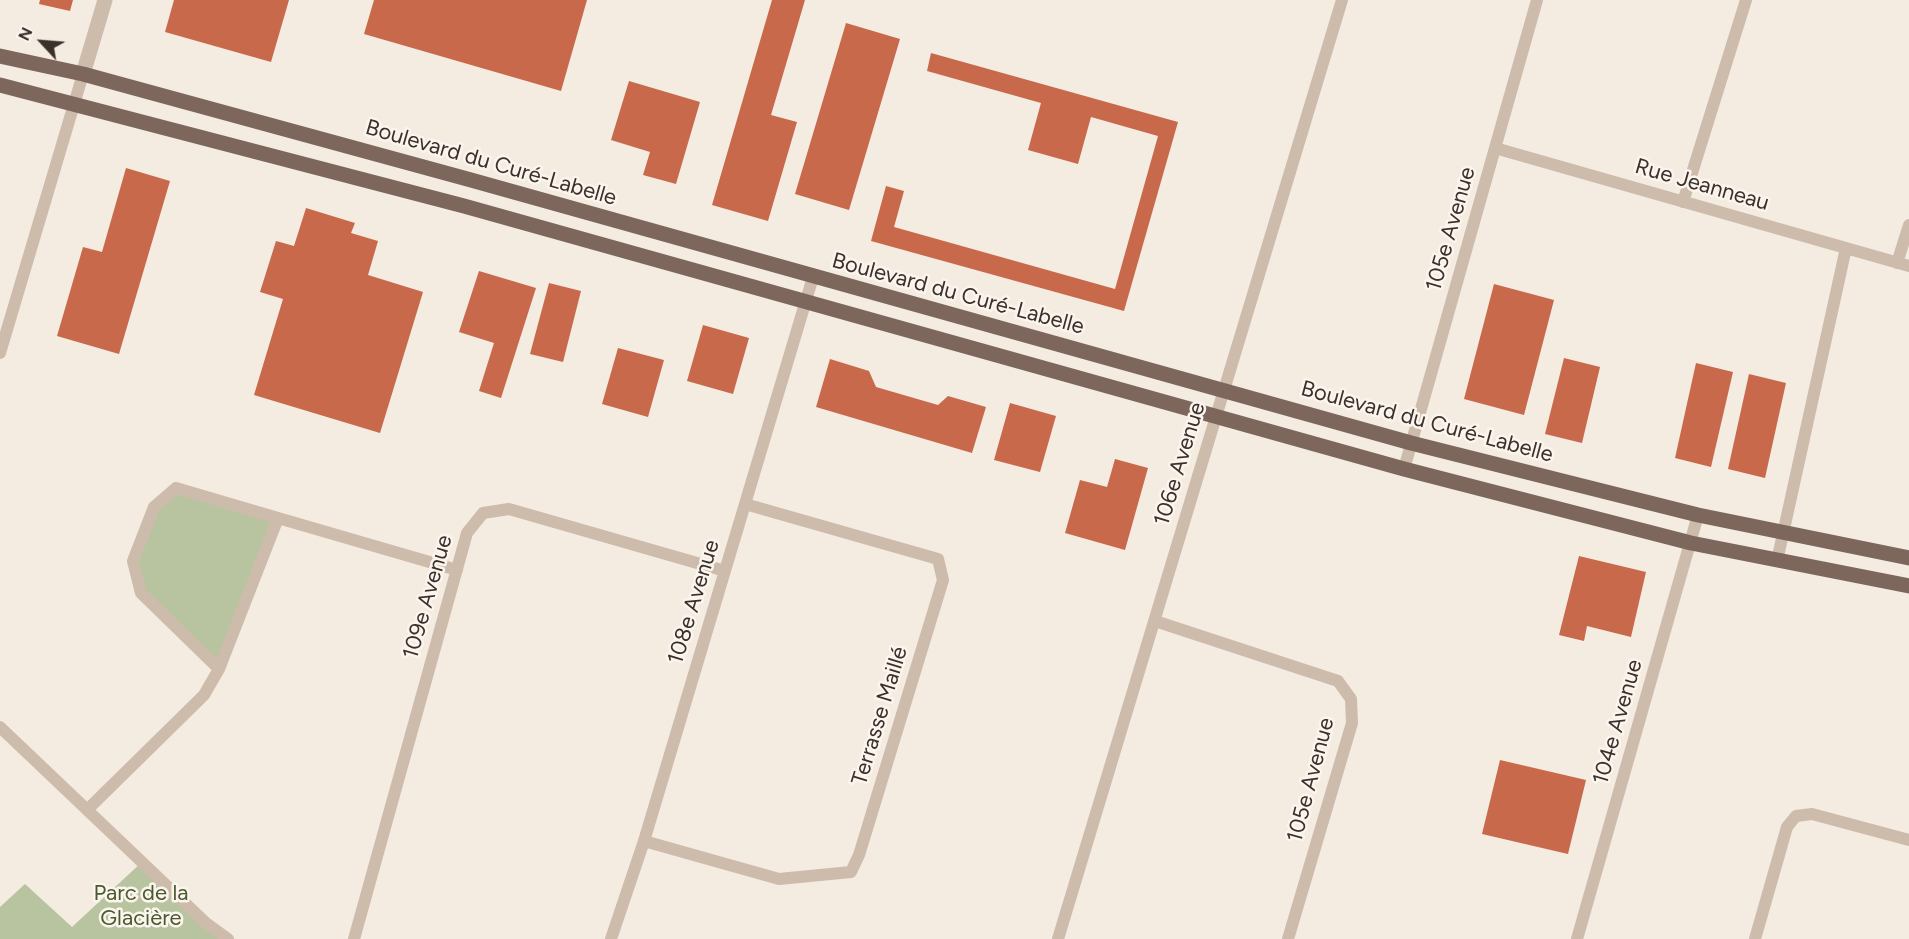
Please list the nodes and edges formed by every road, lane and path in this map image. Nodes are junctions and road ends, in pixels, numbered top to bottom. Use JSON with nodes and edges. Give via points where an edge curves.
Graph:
{"nodes":[{"id":1,"x":105,"y":0,"type":"edge"},
{"id":2,"x":1342,"y":0,"type":"edge"},
{"id":3,"x":1538,"y":0,"type":"edge"},
{"id":4,"x":1746,"y":0,"type":"edge"},
{"id":5,"x":0,"y":56,"type":"edge"},
{"id":6,"x":83,"y":74,"type":"junction"},
{"id":7,"x":0,"y":85,"type":"edge"},
{"id":8,"x":75,"y":103,"type":"junction"},
{"id":9,"x":1495,"y":148,"type":"junction"},
{"id":10,"x":471,"y":180,"type":"junction"},
{"id":11,"x":1683,"y":202,"type":"junction"},
{"id":12,"x":464,"y":206,"type":"junction"},
{"id":13,"x":1909,"y":225,"type":"edge"},
{"id":14,"x":1846,"y":248,"type":"junction"},
{"id":15,"x":1903,"y":264,"type":"edge"},
{"id":16,"x":813,"y":277,"type":"junction"},
{"id":17,"x":806,"y":302,"type":"junction"},
{"id":18,"x":0,"y":353,"type":"edge"},
{"id":19,"x":1224,"y":390,"type":"junction"},
{"id":20,"x":1216,"y":417,"type":"junction"},
{"id":21,"x":1411,"y":443,"type":"junction"},
{"id":22,"x":1404,"y":469,"type":"junction"},
{"id":23,"x":745,"y":504,"type":"junction"},
{"id":24,"x":1698,"y":515,"type":"junction"},
{"id":25,"x":278,"y":518,"type":"junction"},
{"id":26,"x":1784,"y":534,"type":"junction"},
{"id":27,"x":1691,"y":543,"type":"junction"},
{"id":28,"x":1909,"y":558,"type":"edge"},
{"id":29,"x":1778,"y":561,"type":"junction"},
{"id":30,"x":457,"y":570,"type":"junction"},
{"id":31,"x":725,"y":571,"type":"junction"},
{"id":32,"x":1909,"y":586,"type":"edge"},
{"id":33,"x":1155,"y":621,"type":"junction"},
{"id":34,"x":219,"y":669,"type":"junction"},
{"id":35,"x":0,"y":727,"type":"edge"},
{"id":36,"x":87,"y":810,"type":"junction"},
{"id":37,"x":1909,"y":840,"type":"edge"},
{"id":38,"x":644,"y":841,"type":"junction"},
{"id":39,"x":228,"y":939,"type":"edge"},
{"id":40,"x":354,"y":939,"type":"edge"},
{"id":41,"x":611,"y":939,"type":"edge"},
{"id":42,"x":1058,"y":939,"type":"edge"},
{"id":43,"x":1288,"y":939,"type":"edge"},
{"id":44,"x":1577,"y":939,"type":"edge"},
{"id":45,"x":1755,"y":939,"type":"edge"}],
"edges":[{"from":1,"to":6,"type":"street"},
{"from":2,"to":19,"type":"street","name":"106e Avenue"},
{"from":3,"to":9,"type":"street","name":"105e Avenue"},
{"from":4,"to":11,"type":"street"},
{"from":5,"to":6,"type":"main road","name":"Boulevard du Curé-Labelle"},
{"from":6,"to":8,"type":"street"},
{"from":6,"to":10,"type":"main road","name":"Boulevard du Curé-Labelle"},
{"from":7,"to":8,"type":"main road"},
{"from":8,"to":12,"type":"main road"},
{"from":8,"to":18,"type":"street"},
{"from":9,"to":11,"type":"street","name":"Rue Jeanneau"},
{"from":9,"to":21,"type":"street","name":"105e Avenue"},
{"from":10,"to":12,"type":"main road"},
{"from":10,"to":16,"type":"main road","name":"Boulevard du Curé-Labelle"},
{"from":11,"to":14,"type":"street","name":"Rue Jeanneau"},
{"from":12,"to":17,"type":"main road"},
{"from":13,"to":15,"type":"street","name":"Rue Jeanneau"},
{"from":14,"to":15,"type":"street","name":"Rue Jeanneau"},
{"from":14,"to":26,"type":"street"},
{"from":16,"to":17,"type":"street","name":"108e Avenue"},
{"from":16,"to":19,"type":"main road","name":"Boulevard du Curé-Labelle"},
{"from":17,"to":20,"type":"main road"},
{"from":17,"to":23,"type":"street","name":"108e Avenue"},
{"from":19,"to":20,"type":"street","name":"106e Avenue"},
{"from":19,"to":21,"type":"main road","name":"Boulevard du Curé-Labelle"},
{"from":20,"to":22,"type":"main road"},
{"from":20,"to":33,"type":"street","name":"106e Avenue"},
{"from":21,"to":22,"type":"street","name":"105e Avenue"},
{"from":21,"to":24,"type":"main road","name":"Boulevard du Curé-Labelle"},
{"from":22,"to":27,"type":"main road"},
{"from":23,"to":31,"type":"street","name":"108e Avenue"},
{"from":23,"to":38,"type":"street","name":"Terrasse Maillé","via":[[938,559],[943,580],[851,872],[779,879]]},
{"from":24,"to":26,"type":"main road","name":"Boulevard du Curé-Labelle"},
{"from":24,"to":27,"type":"street","name":"104e Avenue"},
{"from":25,"to":30,"type":"street"},
{"from":25,"to":34,"type":"street"},
{"from":25,"to":34,"type":"street","via":[[176,488],[154,507],[133,561],[141,593]]},
{"from":26,"to":28,"type":"main road","name":"Boulevard du Curé-Labelle"},
{"from":26,"to":29,"type":"street"},
{"from":27,"to":29,"type":"main road"},
{"from":27,"to":44,"type":"street","name":"104e Avenue"},
{"from":29,"to":32,"type":"main road"},
{"from":30,"to":31,"type":"street","name":"109e Avenue","via":[[467,533],[483,513],[509,509]]},
{"from":30,"to":40,"type":"street","name":"109e Avenue"},
{"from":31,"to":38,"type":"street","name":"108e Avenue"},
{"from":33,"to":42,"type":"street","name":"106e Avenue"},
{"from":33,"to":43,"type":"street","name":"105e Avenue","via":[[1338,681],[1351,699],[1352,723]]},
{"from":34,"to":36,"type":"street","via":[[204,695]]},
{"from":35,"to":36,"type":"street"},
{"from":36,"to":39,"type":"street","via":[[206,923]]},
{"from":37,"to":45,"type":"street","via":[[1812,814],[1796,816],[1787,827]]},
{"from":38,"to":41,"type":"street","name":"108e Avenue"}]}
